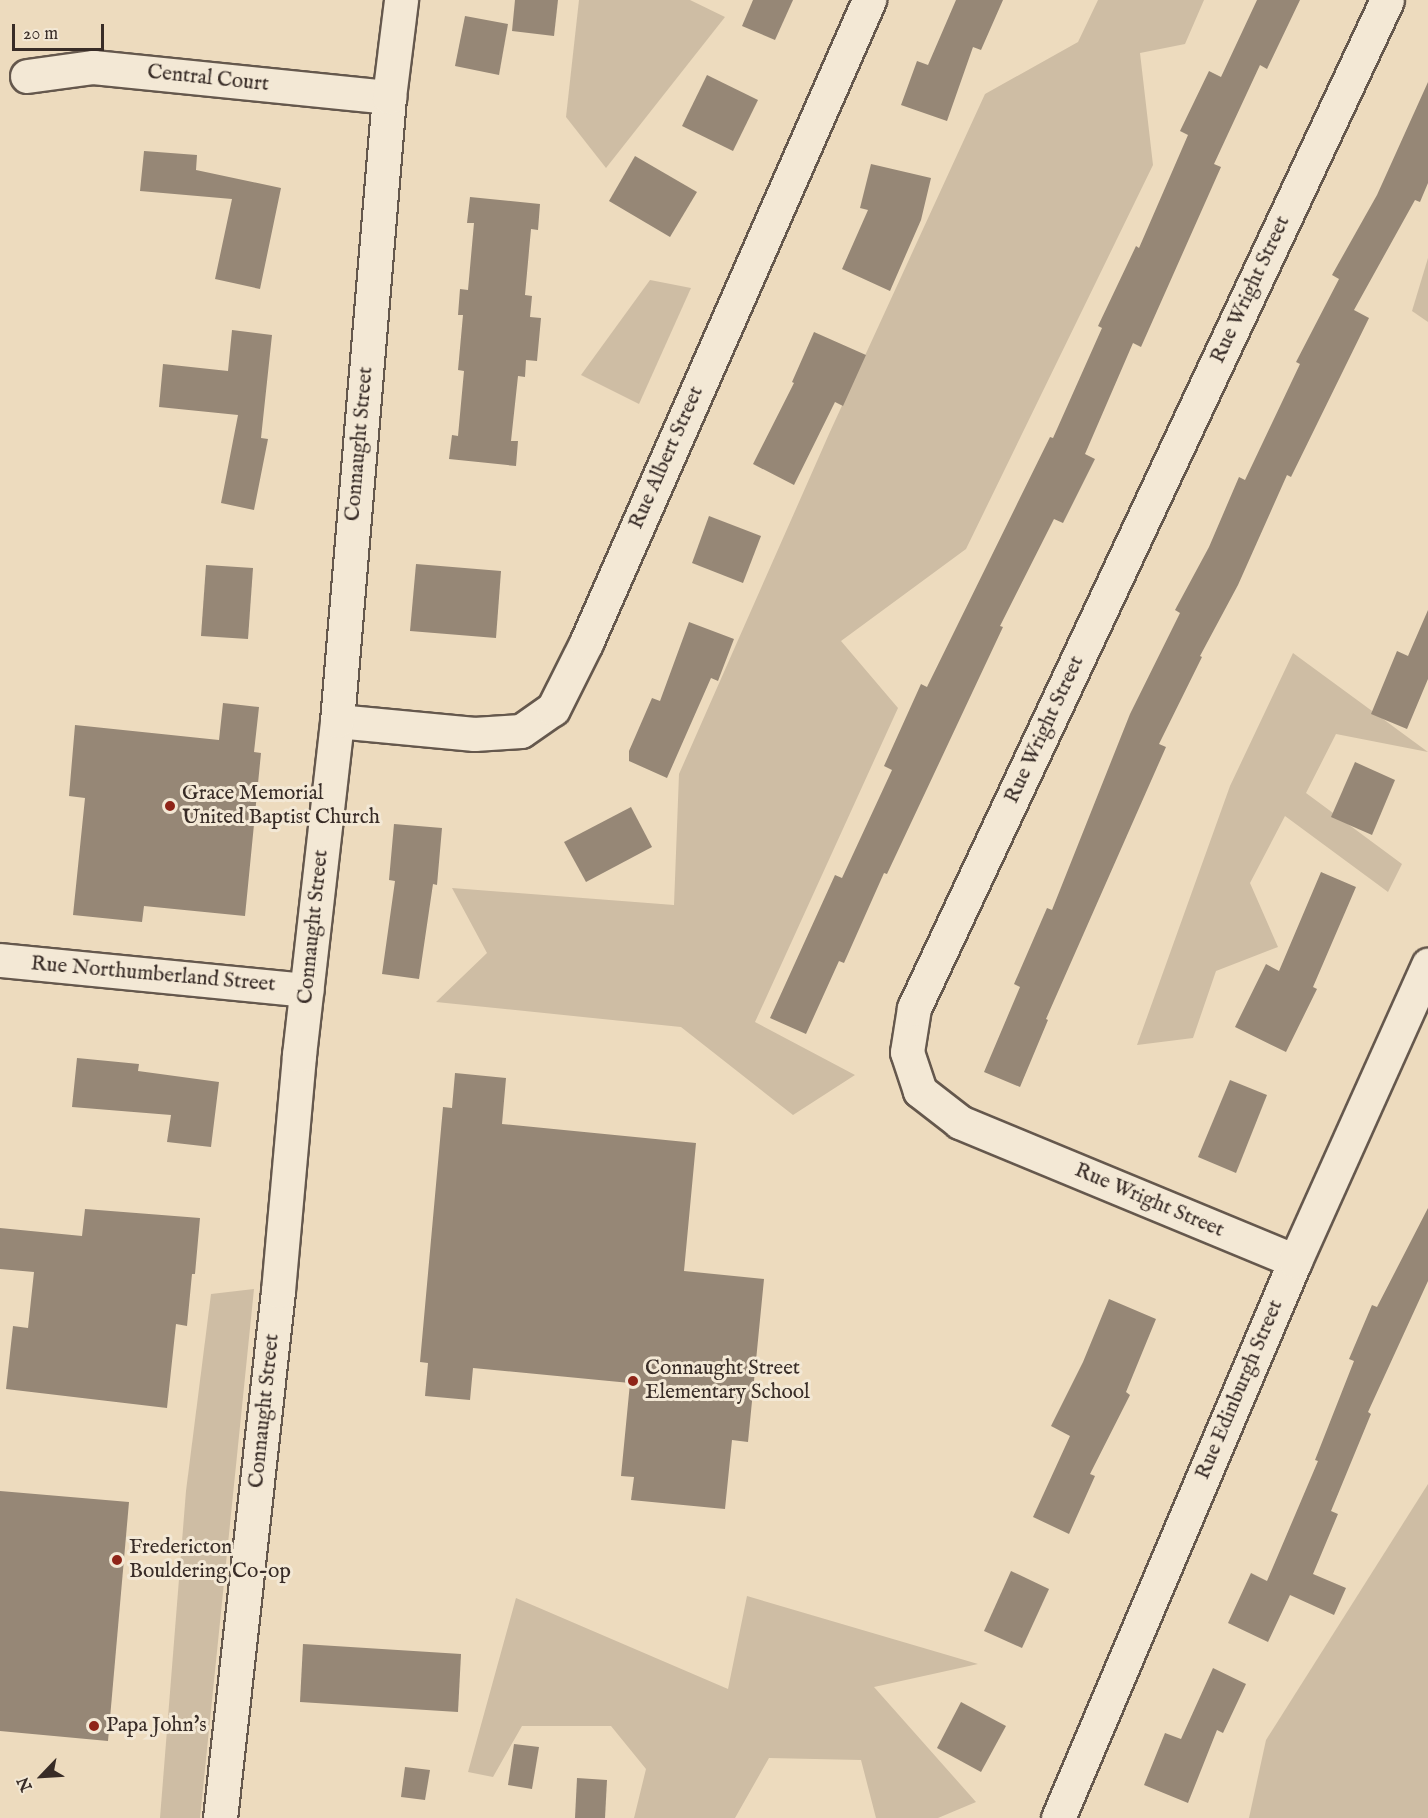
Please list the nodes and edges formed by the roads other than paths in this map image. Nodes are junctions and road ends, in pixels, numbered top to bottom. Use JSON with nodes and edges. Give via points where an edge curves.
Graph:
{"nodes":[{"id":1,"x":401,"y":0,"type":"edge"},
{"id":2,"x":869,"y":0,"type":"edge"},
{"id":3,"x":1387,"y":0,"type":"edge"},
{"id":4,"x":27,"y":76,"type":"dead end"},
{"id":5,"x":390,"y":97,"type":"junction"},
{"id":6,"x":337,"y":722,"type":"junction"},
{"id":7,"x":0,"y":960,"type":"edge"},
{"id":8,"x":1428,"y":965,"type":"edge"},
{"id":9,"x":307,"y":990,"type":"junction"},
{"id":10,"x":1295,"y":1261,"type":"junction"},
{"id":11,"x":220,"y":1818,"type":"edge"},
{"id":12,"x":1058,"y":1818,"type":"edge"}],
"edges":[{"from":1,"to":5,"type":"street","name":"Connaught Street"},
{"from":2,"to":6,"type":"street","name":"Rue Albert Street","via":[[586,643],[553,709],[521,730],[474,734]]},
{"from":3,"to":10,"type":"street","name":"Rue Wright Street","via":[[914,1008],[907,1052],[920,1091],[960,1122]]},
{"from":4,"to":5,"type":"street","name":"Central Court","via":[[93,67]]},
{"from":5,"to":6,"type":"street","name":"Connaught Street"},
{"from":6,"to":9,"type":"street","name":"Connaught Street"},
{"from":7,"to":9,"type":"street","name":"Rue Northumberland Street"},
{"from":8,"to":10,"type":"street","name":"Rue Edinburgh Street"},
{"from":9,"to":11,"type":"street","name":"Connaught Street"},
{"from":10,"to":12,"type":"street","name":"Rue Edinburgh Street"}]}
